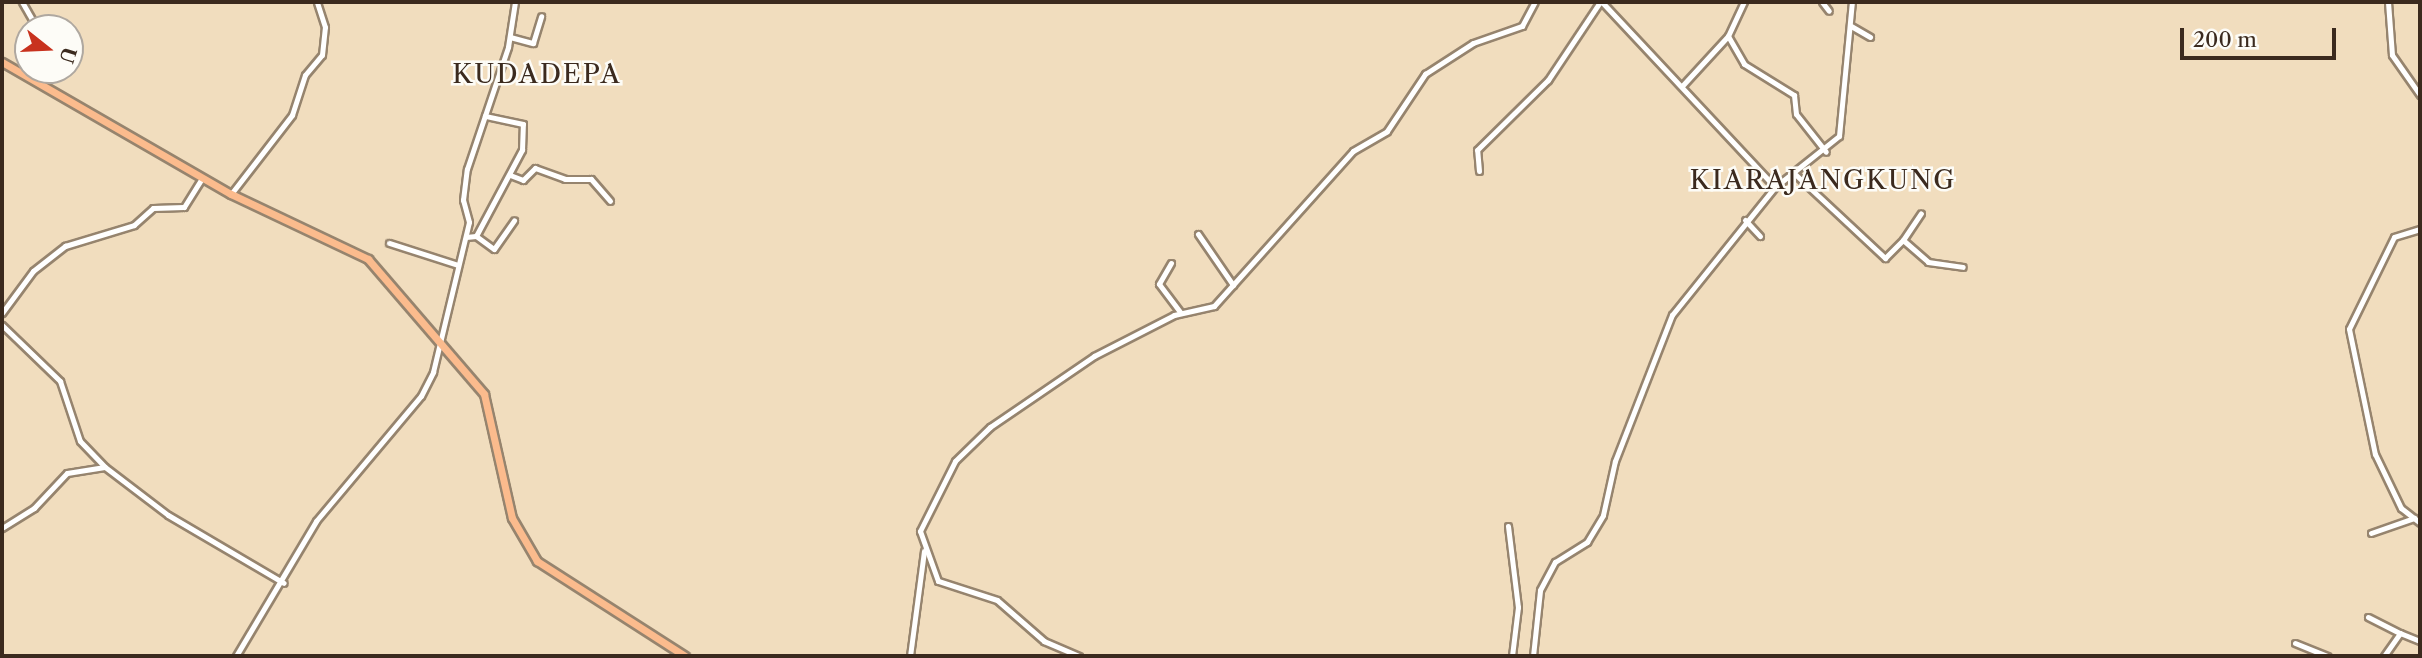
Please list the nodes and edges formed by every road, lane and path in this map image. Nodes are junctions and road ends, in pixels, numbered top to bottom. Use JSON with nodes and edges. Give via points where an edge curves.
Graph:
{"nodes":[{"id":1,"x":317,"y":2,"type":"edge"},
{"id":2,"x":515,"y":2,"type":"edge"},
{"id":3,"x":1535,"y":2,"type":"edge"},
{"id":4,"x":1601,"y":2,"type":"edge"},
{"id":5,"x":1744,"y":2,"type":"edge"},
{"id":6,"x":1822,"y":2,"type":"edge"},
{"id":7,"x":1852,"y":2,"type":"edge"},
{"id":8,"x":2388,"y":2,"type":"edge"},
{"id":9,"x":1829,"y":11,"type":"dead end"},
{"id":10,"x":541,"y":16,"type":"dead end"},
{"id":11,"x":1851,"y":26,"type":"junction"},
{"id":12,"x":1728,"y":36,"type":"junction"},
{"id":13,"x":510,"y":37,"type":"junction"},
{"id":14,"x":1870,"y":37,"type":"dead end"},
{"id":15,"x":2,"y":62,"type":"edge"},
{"id":16,"x":1682,"y":86,"type":"junction"},
{"id":17,"x":2420,"y":95,"type":"edge"},
{"id":18,"x":485,"y":116,"type":"junction"},
{"id":19,"x":1825,"y":152,"type":"junction"},
{"id":20,"x":1479,"y":171,"type":"dead end"},
{"id":21,"x":510,"y":175,"type":"junction"},
{"id":22,"x":1796,"y":175,"type":"junction"},
{"id":23,"x":202,"y":178,"type":"junction"},
{"id":24,"x":1775,"y":187,"type":"junction"},
{"id":25,"x":231,"y":194,"type":"junction"},
{"id":26,"x":610,"y":201,"type":"dead end"},
{"id":27,"x":1921,"y":213,"type":"dead end"},
{"id":28,"x":503,"y":215,"type":"dead end"},
{"id":29,"x":1745,"y":220,"type":"junction"},
{"id":30,"x":2420,"y":229,"type":"edge"},
{"id":31,"x":1198,"y":234,"type":"dead end"},
{"id":32,"x":476,"y":236,"type":"junction"},
{"id":33,"x":1760,"y":236,"type":"dead end"},
{"id":34,"x":466,"y":237,"type":"junction"},
{"id":35,"x":1903,"y":240,"type":"junction"},
{"id":36,"x":389,"y":243,"type":"dead end"},
{"id":37,"x":1171,"y":264,"type":"dead end"},
{"id":38,"x":458,"y":265,"type":"junction"},
{"id":39,"x":1963,"y":267,"type":"dead end"},
{"id":40,"x":1233,"y":285,"type":"junction"},
{"id":41,"x":2,"y":313,"type":"edge"},
{"id":42,"x":1181,"y":313,"type":"junction"},
{"id":43,"x":2,"y":325,"type":"edge"},
{"id":44,"x":443,"y":340,"type":"junction"},
{"id":45,"x":105,"y":467,"type":"junction"},
{"id":46,"x":2414,"y":518,"type":"junction"},
{"id":47,"x":2420,"y":523,"type":"edge"},
{"id":48,"x":1508,"y":526,"type":"dead end"},
{"id":49,"x":2,"y":528,"type":"edge"},
{"id":50,"x":2371,"y":533,"type":"dead end"},
{"id":51,"x":924,"y":551,"type":"junction"},
{"id":52,"x":284,"y":583,"type":"junction"},
{"id":53,"x":2368,"y":617,"type":"dead end"},
{"id":54,"x":2400,"y":633,"type":"junction"},
{"id":55,"x":2420,"y":641,"type":"edge"},
{"id":56,"x":2295,"y":643,"type":"dead end"},
{"id":57,"x":236,"y":656,"type":"edge"},
{"id":58,"x":685,"y":656,"type":"edge"},
{"id":59,"x":910,"y":656,"type":"edge"},
{"id":60,"x":1079,"y":656,"type":"edge"},
{"id":61,"x":1512,"y":656,"type":"edge"},
{"id":62,"x":1533,"y":656,"type":"edge"},
{"id":63,"x":2327,"y":656,"type":"edge"},
{"id":64,"x":2384,"y":656,"type":"edge"}],
"edges":[{"from":1,"to":25,"type":"street","via":[[325,27],[322,55],[305,75],[292,115]]},
{"from":2,"to":13,"type":"street"},
{"from":3,"to":40,"type":"street","via":[[1522,26],[1474,43],[1424,74],[1387,131],[1353,151]]},
{"from":4,"to":16,"type":"street"},
{"from":4,"to":20,"type":"street","via":[[1548,80],[1477,150]]},
{"from":5,"to":12,"type":"street"},
{"from":6,"to":9,"type":"street"},
{"from":7,"to":11,"type":"street"},
{"from":8,"to":17,"type":"street","via":[[2392,55]]},
{"from":10,"to":13,"type":"street","via":[[533,43]]},
{"from":11,"to":14,"type":"street"},
{"from":11,"to":19,"type":"street","via":[[1842,129]]},
{"from":12,"to":16,"type":"street"},
{"from":12,"to":19,"type":"street","via":[[1744,64],[1794,95],[1796,114]]},
{"from":13,"to":18,"type":"street"},
{"from":15,"to":23,"type":"main road"},
{"from":16,"to":24,"type":"street","via":[[1717,132]]},
{"from":18,"to":21,"type":"street","via":[[524,125],[522,152]]},
{"from":18,"to":34,"type":"street","via":[[465,183]]},
{"from":19,"to":22,"type":"street"},
{"from":21,"to":26,"type":"street","via":[[523,180],[535,168],[563,179],[591,178]]},
{"from":21,"to":32,"type":"street"},
{"from":22,"to":24,"type":"street"},
{"from":22,"to":35,"type":"street","via":[[1885,258]]},
{"from":23,"to":25,"type":"main road"},
{"from":23,"to":41,"type":"street","via":[[184,206],[153,208],[134,225],[65,246],[33,271]]},
{"from":24,"to":29,"type":"street"},
{"from":25,"to":44,"type":"main road","via":[[359,253]]},
{"from":27,"to":35,"type":"street"},
{"from":28,"to":32,"type":"street","via":[[511,220],[494,249]]},
{"from":29,"to":33,"type":"street"},
{"from":29,"to":62,"type":"street","via":[[1672,315],[1615,461],[1603,515],[1587,542],[1555,562],[1540,590]]},
{"from":30,"to":46,"type":"street","via":[[2394,237],[2349,329],[2375,454],[2399,504]]},
{"from":31,"to":40,"type":"street"},
{"from":32,"to":34,"type":"street"},
{"from":34,"to":38,"type":"street"},
{"from":35,"to":39,"type":"street","via":[[1928,262]]},
{"from":36,"to":38,"type":"street"},
{"from":37,"to":42,"type":"street","via":[[1159,284]]},
{"from":38,"to":44,"type":"street"},
{"from":40,"to":42,"type":"street","via":[[1212,306]]},
{"from":42,"to":51,"type":"street","via":[[1094,356],[972,442],[922,523]]},
{"from":43,"to":45,"type":"street","via":[[60,381],[80,441]]},
{"from":44,"to":52,"type":"street","via":[[424,393],[316,521]]},
{"from":44,"to":58,"type":"main road","via":[[491,411],[512,518],[537,561]]},
{"from":45,"to":49,"type":"street","via":[[67,473],[34,508]]},
{"from":45,"to":52,"type":"street","via":[[168,515]]},
{"from":46,"to":47,"type":"street"},
{"from":46,"to":50,"type":"street"},
{"from":48,"to":61,"type":"street","via":[[1518,607]]},
{"from":51,"to":59,"type":"street"},
{"from":51,"to":60,"type":"street","via":[[942,584],[997,600],[1044,641]]},
{"from":52,"to":57,"type":"street"},
{"from":53,"to":54,"type":"street"},
{"from":54,"to":55,"type":"street"},
{"from":54,"to":64,"type":"street"},
{"from":56,"to":63,"type":"street"}]}
